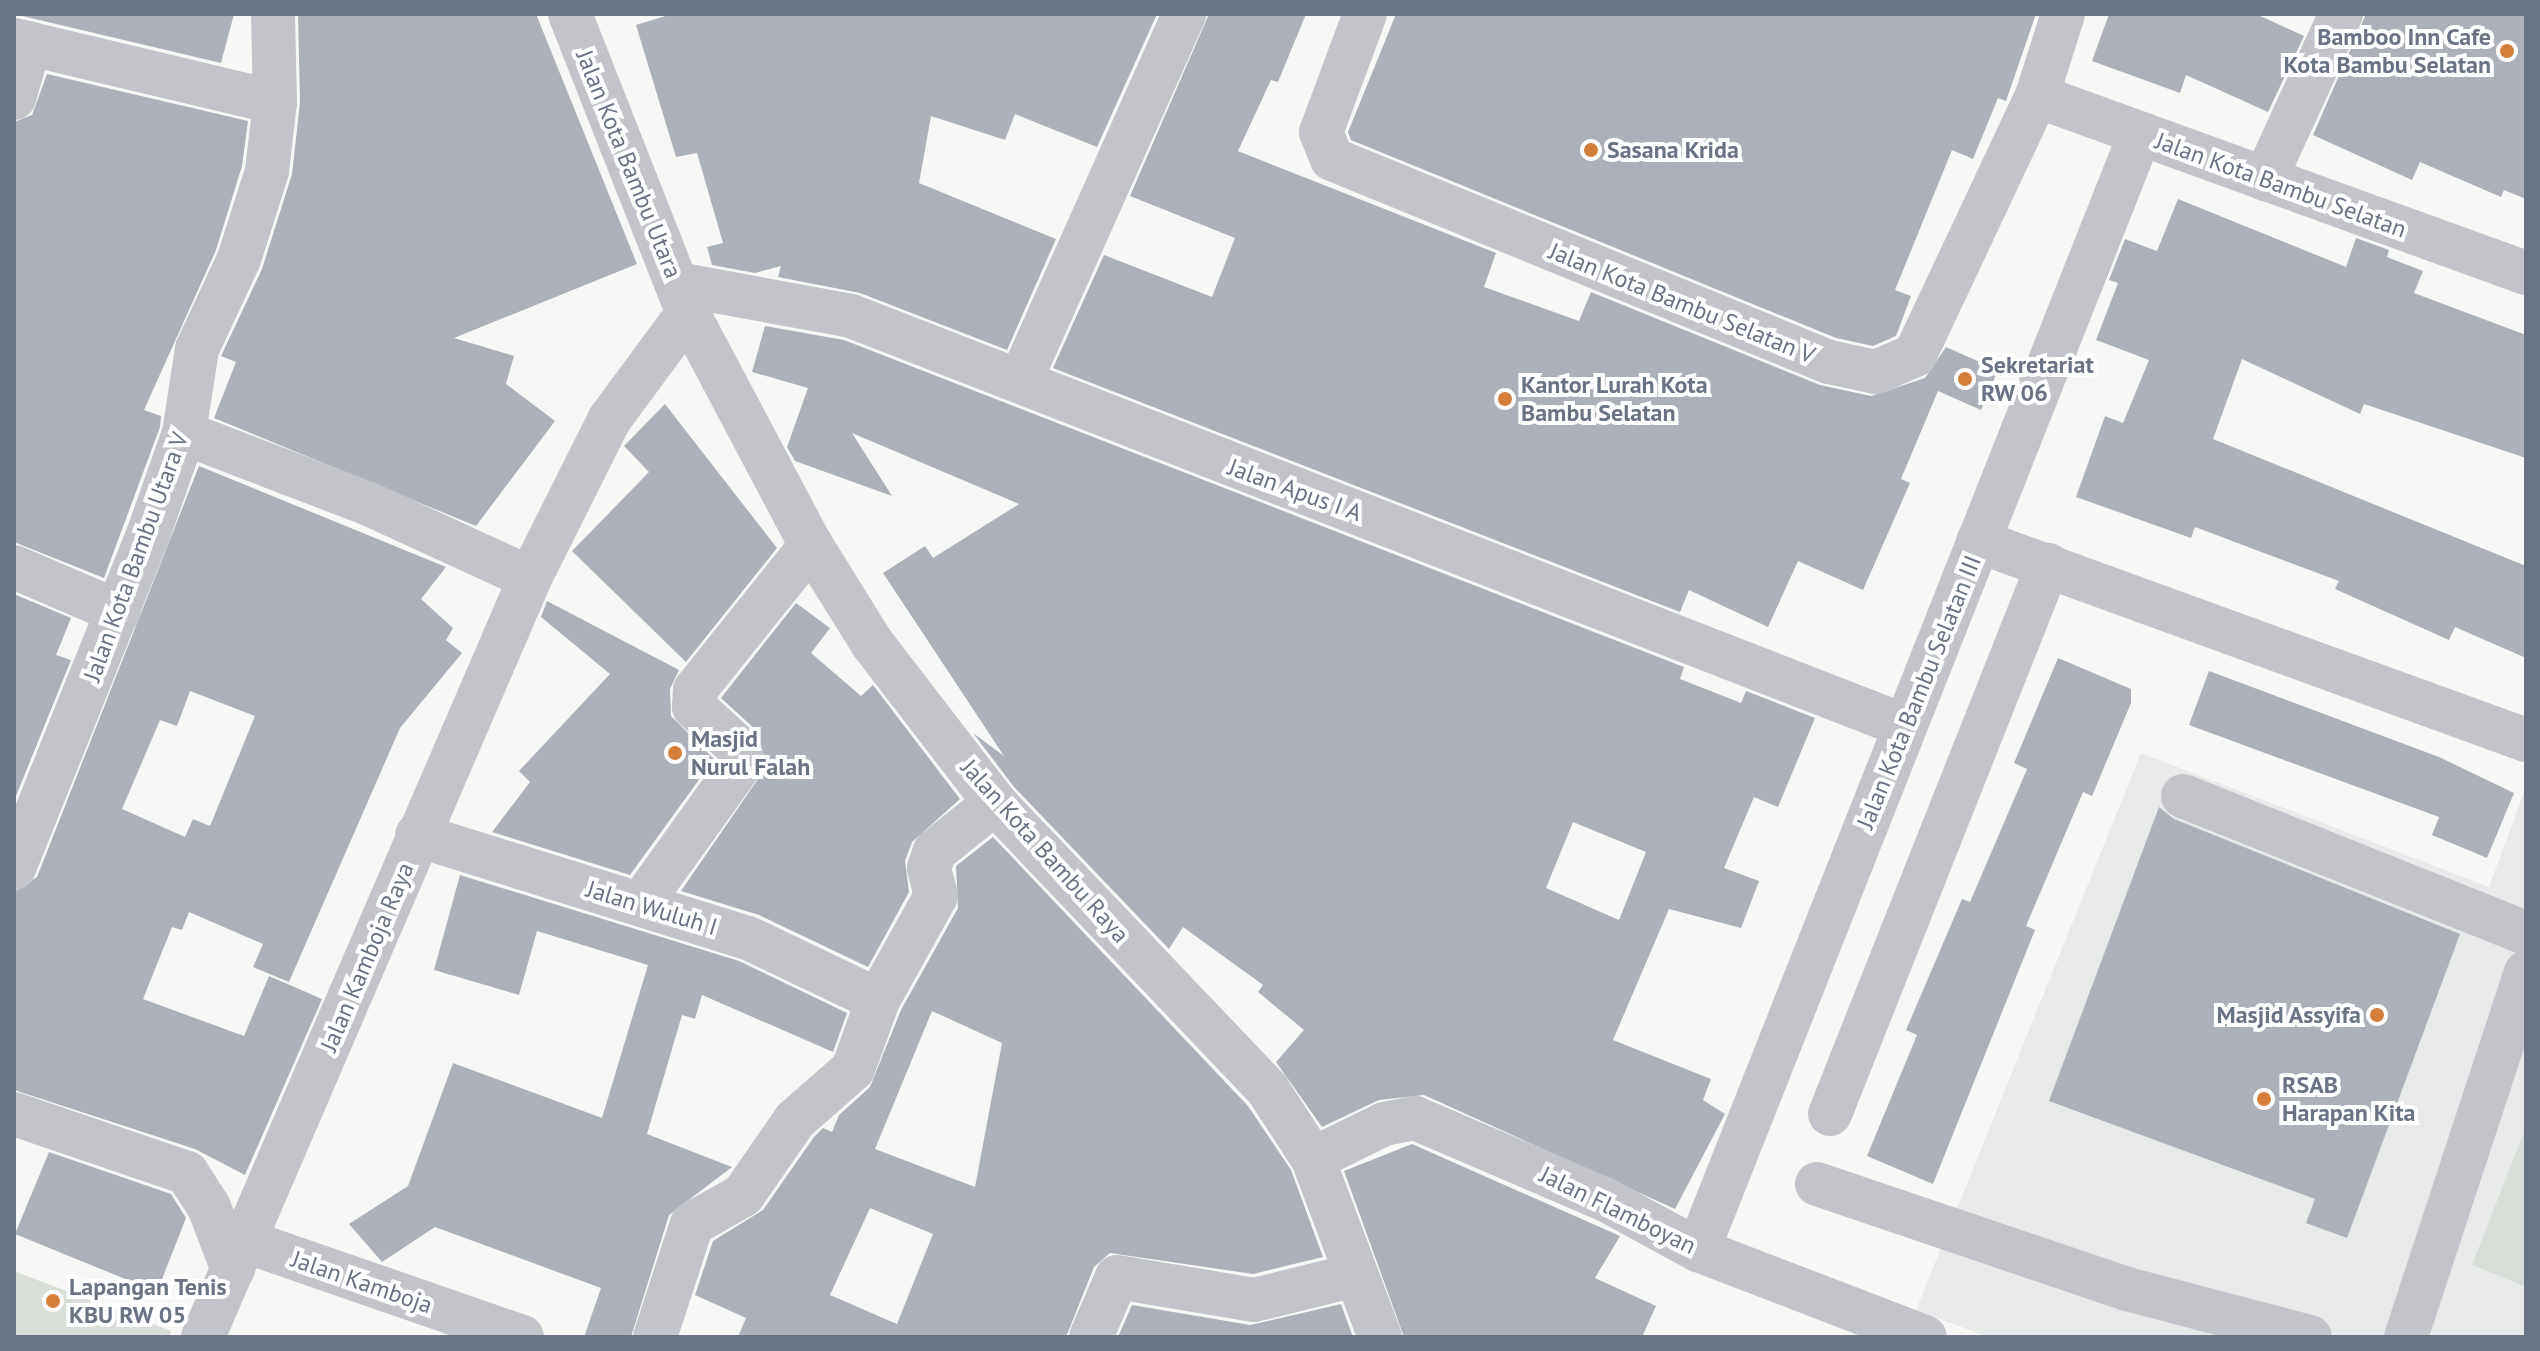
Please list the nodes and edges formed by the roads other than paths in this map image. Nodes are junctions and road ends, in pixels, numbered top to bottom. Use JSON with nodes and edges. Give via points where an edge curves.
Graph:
{"nodes":[{"id":1,"x":273,"y":14,"type":"edge"},
{"id":2,"x":570,"y":14,"type":"edge"},
{"id":3,"x":1184,"y":14,"type":"edge"},
{"id":4,"x":1365,"y":14,"type":"edge"},
{"id":5,"x":2063,"y":14,"type":"edge"},
{"id":6,"x":2341,"y":14,"type":"edge"},
{"id":7,"x":22,"y":42,"type":"edge"},
{"id":8,"x":2037,"y":96,"type":"junction"},
{"id":9,"x":14,"y":98,"type":"edge"},
{"id":10,"x":275,"y":102,"type":"junction"},
{"id":11,"x":2140,"y":134,"type":"junction"},
{"id":12,"x":2265,"y":179,"type":"junction"},
{"id":13,"x":2526,"y":273,"type":"edge"},
{"id":14,"x":682,"y":298,"type":"junction"},
{"id":15,"x":1021,"y":379,"type":"junction"},
{"id":16,"x":184,"y":433,"type":"junction"},
{"id":17,"x":1978,"y":541,"type":"junction"},
{"id":18,"x":811,"y":545,"type":"junction"},
{"id":19,"x":2048,"y":565,"type":"junction"},
{"id":20,"x":14,"y":567,"type":"edge"},
{"id":21,"x":530,"y":578,"type":"junction"},
{"id":22,"x":119,"y":612,"type":"junction"},
{"id":23,"x":1905,"y":726,"type":"junction"},
{"id":24,"x":2526,"y":740,"type":"edge"},
{"id":25,"x":2183,"y":796,"type":"dead end"},
{"id":26,"x":995,"y":803,"type":"junction"},
{"id":27,"x":417,"y":835,"type":"junction"},
{"id":28,"x":14,"y":868,"type":"edge"},
{"id":29,"x":642,"y":902,"type":"junction"},
{"id":30,"x":2526,"y":933,"type":"edge"},
{"id":31,"x":2526,"y":972,"type":"edge"},
{"id":32,"x":878,"y":1000,"type":"junction"},
{"id":33,"x":14,"y":1114,"type":"edge"},
{"id":34,"x":1830,"y":1114,"type":"dead end"},
{"id":35,"x":1313,"y":1159,"type":"junction"},
{"id":36,"x":1817,"y":1184,"type":"dead end"},
{"id":37,"x":1698,"y":1250,"type":"junction"},
{"id":38,"x":240,"y":1256,"type":"junction"},
{"id":39,"x":1356,"y":1275,"type":"junction"},
{"id":40,"x":203,"y":1337,"type":"edge"},
{"id":41,"x":522,"y":1337,"type":"edge"},
{"id":42,"x":655,"y":1337,"type":"edge"},
{"id":43,"x":1091,"y":1337,"type":"edge"},
{"id":44,"x":1380,"y":1337,"type":"edge"},
{"id":45,"x":1925,"y":1337,"type":"edge"},
{"id":46,"x":2310,"y":1337,"type":"edge"},
{"id":47,"x":2406,"y":1337,"type":"edge"}],
"edges":[{"from":1,"to":10,"type":"street","name":"Jalan Kota Bambu Utara V"},
{"from":2,"to":14,"type":"street","name":"Jalan Kota Bambu Utara"},
{"from":3,"to":15,"type":"street"},
{"from":4,"to":8,"type":"street","name":"Jalan Kota Bambu Selatan V","via":[[1321,132],[1332,159],[1814,356],[1876,372],[1915,355]]},
{"from":5,"to":8,"type":"street","name":"Jalan Kota Bambu Selatan V"},
{"from":6,"to":12,"type":"street"},
{"from":7,"to":9,"type":"street"},
{"from":7,"to":10,"type":"street"},
{"from":8,"to":11,"type":"street","name":"Jalan Kota Bambu Selatan"},
{"from":10,"to":16,"type":"street","name":"Jalan Kota Bambu Utara V","via":[[267,171],[239,259],[187,381]]},
{"from":11,"to":12,"type":"street","name":"Jalan Kota Bambu Selatan"},
{"from":11,"to":17,"type":"street","name":"Jalan Kota Bambu Selatan III"},
{"from":12,"to":13,"type":"street","name":"Jalan Kota Bambu Selatan"},
{"from":14,"to":15,"type":"street","name":"Jalan Apus I A","via":[[851,316]]},
{"from":14,"to":18,"type":"street","name":"Jalan Kota Bambu Raya"},
{"from":14,"to":21,"type":"street","name":"Jalan Kamboja Raya","via":[[609,420]]},
{"from":15,"to":23,"type":"street","name":"Jalan Apus I A","via":[[1118,425]]},
{"from":16,"to":21,"type":"street","via":[[369,504]]},
{"from":16,"to":22,"type":"street","name":"Jalan Kota Bambu Utara V"},
{"from":17,"to":19,"type":"street"},
{"from":17,"to":23,"type":"street","name":"Jalan Kota Bambu Selatan III"},
{"from":18,"to":26,"type":"street","name":"Jalan Kota Bambu Raya","via":[[872,643]]},
{"from":18,"to":29,"type":"street","via":[[695,690],[694,707],[739,748],[743,761]]},
{"from":19,"to":24,"type":"street"},
{"from":19,"to":34,"type":"street"},
{"from":20,"to":22,"type":"street"},
{"from":21,"to":27,"type":"street","name":"Jalan Kamboja Raya"},
{"from":22,"to":28,"type":"street","name":"Jalan Kota Bambu Utara V"},
{"from":23,"to":37,"type":"street","name":"Jalan Kota Bambu Selatan III"},
{"from":25,"to":30,"type":"street"},
{"from":26,"to":32,"type":"street","via":[[935,851],[929,868],[936,896]]},
{"from":26,"to":35,"type":"street","name":"Jalan Kota Bambu Raya","via":[[1268,1090]]},
{"from":27,"to":29,"type":"street","name":"Jalan Wuluh I"},
{"from":27,"to":38,"type":"street","name":"Jalan Kamboja Raya"},
{"from":29,"to":32,"type":"street","name":"Jalan Wuluh I","via":[[748,938]]},
{"from":31,"to":47,"type":"street"},
{"from":32,"to":42,"type":"street","via":[[853,1069],[795,1120],[743,1195],[692,1224]]},
{"from":33,"to":38,"type":"street","via":[[187,1173]]},
{"from":35,"to":37,"type":"street","name":"Jalan Flamboyan","via":[[1384,1124],[1415,1118],[1606,1200]]},
{"from":35,"to":39,"type":"street","name":"Jalan Kota Bambu Raya"},
{"from":36,"to":46,"type":"street","via":[[2127,1289]]},
{"from":37,"to":45,"type":"street","name":"Jalan Flamboyan"},
{"from":38,"to":40,"type":"street","name":"Jalan Kamboja Raya"},
{"from":38,"to":41,"type":"street","name":"Jalan Kamboja"},
{"from":39,"to":43,"type":"street","via":[[1254,1300],[1117,1277]]},
{"from":39,"to":44,"type":"street","name":"Jalan Kota Bambu Raya"}]}
